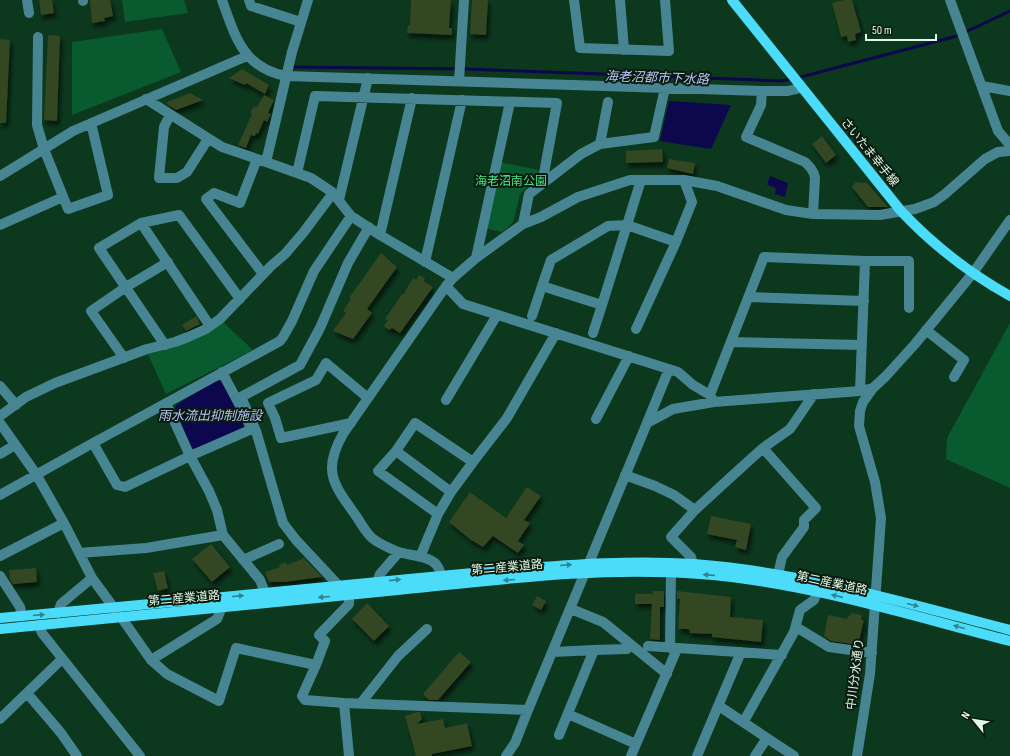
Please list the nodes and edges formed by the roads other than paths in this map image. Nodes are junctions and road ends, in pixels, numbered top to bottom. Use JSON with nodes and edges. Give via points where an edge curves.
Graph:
{"nodes":[{"id":1,"x":28,"y":0,"type":"edge"},
{"id":2,"x":222,"y":0,"type":"edge"},
{"id":3,"x":249,"y":0,"type":"edge"},
{"id":4,"x":308,"y":0,"type":"edge"},
{"id":5,"x":464,"y":0,"type":"edge"},
{"id":6,"x":574,"y":0,"type":"edge"},
{"id":7,"x":620,"y":0,"type":"edge"},
{"id":8,"x":665,"y":0,"type":"edge"},
{"id":9,"x":732,"y":0,"type":"edge"},
{"id":10,"x":950,"y":0,"type":"edge"},
{"id":11,"x":29,"y":13,"type":"dead end"},
{"id":12,"x":301,"y":22,"type":"junction"},
{"id":13,"x":38,"y":37,"type":"dead end"},
{"id":14,"x":624,"y":50,"type":"junction"},
{"id":15,"x":247,"y":56,"type":"junction"},
{"id":16,"x":286,"y":76,"type":"junction"},
{"id":17,"x":368,"y":78,"type":"junction"},
{"id":18,"x":459,"y":78,"type":"junction"},
{"id":19,"x":799,"y":84,"type":"junction"},
{"id":20,"x":982,"y":86,"type":"junction"},
{"id":21,"x":665,"y":88,"type":"junction"},
{"id":22,"x":762,"y":91,"type":"junction"},
{"id":23,"x":1010,"y":91,"type":"edge"},
{"id":24,"x":363,"y":97,"type":"junction"},
{"id":25,"x":412,"y":98,"type":"junction"},
{"id":26,"x":146,"y":100,"type":"junction"},
{"id":27,"x":462,"y":100,"type":"junction"},
{"id":28,"x":510,"y":102,"type":"junction"},
{"id":29,"x":608,"y":102,"type":"dead end"},
{"id":30,"x":170,"y":115,"type":"junction"},
{"id":31,"x":91,"y":123,"type":"junction"},
{"id":32,"x":208,"y":138,"type":"junction"},
{"id":33,"x":600,"y":144,"type":"junction"},
{"id":34,"x":1010,"y":146,"type":"edge"},
{"id":35,"x":44,"y":149,"type":"junction"},
{"id":36,"x":1010,"y":150,"type":"edge"},
{"id":37,"x":261,"y":160,"type":"junction"},
{"id":38,"x":297,"y":173,"type":"junction"},
{"id":39,"x":0,"y":176,"type":"edge"},
{"id":40,"x":641,"y":180,"type":"junction"},
{"id":41,"x":684,"y":180,"type":"junction"},
{"id":42,"x":542,"y":184,"type":"junction"},
{"id":43,"x":63,"y":197,"type":"junction"},
{"id":44,"x":336,"y":197,"type":"junction"},
{"id":45,"x":901,"y":211,"type":"junction"},
{"id":46,"x":814,"y":214,"type":"junction"},
{"id":47,"x":351,"y":216,"type":"junction"},
{"id":48,"x":1010,"y":220,"type":"edge"},
{"id":49,"x":141,"y":223,"type":"junction"},
{"id":50,"x":523,"y":224,"type":"junction"},
{"id":51,"x":0,"y":225,"type":"edge"},
{"id":52,"x":627,"y":225,"type":"junction"},
{"id":53,"x":369,"y":228,"type":"junction"},
{"id":54,"x":380,"y":235,"type":"junction"},
{"id":55,"x":676,"y":242,"type":"junction"},
{"id":56,"x":476,"y":258,"type":"junction"},
{"id":57,"x":865,"y":261,"type":"junction"},
{"id":58,"x":168,"y":262,"type":"junction"},
{"id":59,"x":425,"y":262,"type":"junction"},
{"id":60,"x":973,"y":273,"type":"junction"},
{"id":61,"x":264,"y":274,"type":"junction"},
{"id":62,"x":449,"y":282,"type":"junction"},
{"id":63,"x":542,"y":286,"type":"junction"},
{"id":64,"x":126,"y":287,"type":"junction"},
{"id":65,"x":1010,"y":296,"type":"edge"},
{"id":66,"x":749,"y":297,"type":"junction"},
{"id":67,"x":240,"y":299,"type":"junction"},
{"id":68,"x":864,"y":301,"type":"junction"},
{"id":69,"x":602,"y":305,"type":"junction"},
{"id":70,"x":908,"y":308,"type":"dead end"},
{"id":71,"x":497,"y":315,"type":"junction"},
{"id":72,"x":529,"y":320,"type":"junction"},
{"id":73,"x":210,"y":326,"type":"junction"},
{"id":74,"x":636,"y":329,"type":"dead end"},
{"id":75,"x":926,"y":330,"type":"junction"},
{"id":76,"x":556,"y":333,"type":"junction"},
{"id":77,"x":594,"y":333,"type":"dead end"},
{"id":78,"x":731,"y":342,"type":"junction"},
{"id":79,"x":165,"y":344,"type":"junction"},
{"id":80,"x":862,"y":345,"type":"junction"},
{"id":81,"x":629,"y":356,"type":"junction"},
{"id":82,"x":124,"y":358,"type":"junction"},
{"id":83,"x":669,"y":369,"type":"junction"},
{"id":84,"x":222,"y":372,"type":"junction"},
{"id":85,"x":954,"y":377,"type":"dead end"},
{"id":86,"x":0,"y":386,"type":"edge"},
{"id":87,"x":873,"y":388,"type":"junction"},
{"id":88,"x":860,"y":391,"type":"junction"},
{"id":89,"x":814,"y":394,"type":"junction"},
{"id":90,"x":368,"y":398,"type":"junction"},
{"id":91,"x":712,"y":398,"type":"junction"},
{"id":92,"x":446,"y":400,"type":"dead end"},
{"id":93,"x":166,"y":403,"type":"junction"},
{"id":94,"x":16,"y":405,"type":"junction"},
{"id":95,"x":0,"y":416,"type":"edge"},
{"id":96,"x":596,"y":419,"type":"dead end"},
{"id":97,"x":0,"y":423,"type":"edge"},
{"id":98,"x":351,"y":423,"type":"junction"},
{"id":99,"x":647,"y":423,"type":"junction"},
{"id":100,"x":93,"y":443,"type":"junction"},
{"id":101,"x":15,"y":445,"type":"junction"},
{"id":102,"x":763,"y":448,"type":"junction"},
{"id":103,"x":396,"y":451,"type":"junction"},
{"id":104,"x":0,"y":454,"type":"edge"},
{"id":105,"x":190,"y":456,"type":"junction"},
{"id":106,"x":473,"y":462,"type":"junction"},
{"id":107,"x":36,"y":474,"type":"junction"},
{"id":108,"x":625,"y":475,"type":"junction"},
{"id":109,"x":451,"y":492,"type":"junction"},
{"id":110,"x":0,"y":495,"type":"edge"},
{"id":111,"x":696,"y":510,"type":"junction"},
{"id":112,"x":438,"y":514,"type":"junction"},
{"id":113,"x":64,"y":523,"type":"junction"},
{"id":114,"x":224,"y":535,"type":"junction"},
{"id":115,"x":279,"y":544,"type":"dead end"},
{"id":116,"x":399,"y":552,"type":"junction"},
{"id":117,"x":79,"y":553,"type":"junction"},
{"id":118,"x":0,"y":556,"type":"edge"},
{"id":119,"x":420,"y":557,"type":"junction"},
{"id":120,"x":243,"y":560,"type":"junction"},
{"id":121,"x":693,"y":564,"type":"junction"},
{"id":122,"x":587,"y":568,"type":"junction"},
{"id":123,"x":671,"y":572,"type":"junction"},
{"id":124,"x":778,"y":575,"type":"junction"},
{"id":125,"x":0,"y":576,"type":"edge"},
{"id":126,"x":441,"y":576,"type":"junction"},
{"id":127,"x":92,"y":578,"type":"junction"},
{"id":128,"x":377,"y":582,"type":"junction"},
{"id":129,"x":339,"y":586,"type":"junction"},
{"id":130,"x":817,"y":592,"type":"junction"},
{"id":131,"x":265,"y":593,"type":"junction"},
{"id":132,"x":349,"y":595,"type":"junction"},
{"id":133,"x":875,"y":601,"type":"junction"},
{"id":134,"x":222,"y":607,"type":"junction"},
{"id":135,"x":114,"y":608,"type":"junction"},
{"id":136,"x":571,"y":608,"type":"junction"},
{"id":137,"x":58,"y":613,"type":"junction"},
{"id":138,"x":22,"y":616,"type":"junction"},
{"id":139,"x":121,"y":617,"type":"junction"},
{"id":140,"x":0,"y":618,"type":"edge"},
{"id":141,"x":39,"y":625,"type":"junction"},
{"id":142,"x":796,"y":627,"type":"junction"},
{"id":143,"x":0,"y":629,"type":"edge"},
{"id":144,"x":427,"y":629,"type":"dead end"},
{"id":145,"x":1010,"y":630,"type":"edge"},
{"id":146,"x":1010,"y":641,"type":"edge"},
{"id":147,"x":648,"y":646,"type":"dead end"},
{"id":148,"x":674,"y":648,"type":"junction"},
{"id":149,"x":627,"y":649,"type":"dead end"},
{"id":150,"x":594,"y":650,"type":"junction"},
{"id":151,"x":553,"y":652,"type":"junction"},
{"id":152,"x":741,"y":652,"type":"junction"},
{"id":153,"x":872,"y":653,"type":"junction"},
{"id":154,"x":782,"y":655,"type":"junction"},
{"id":155,"x":62,"y":660,"type":"junction"},
{"id":156,"x":151,"y":660,"type":"junction"},
{"id":157,"x":316,"y":665,"type":"junction"},
{"id":158,"x":667,"y":674,"type":"junction"},
{"id":159,"x":27,"y":694,"type":"junction"},
{"id":160,"x":344,"y":703,"type":"junction"},
{"id":161,"x":361,"y":703,"type":"junction"},
{"id":162,"x":719,"y":706,"type":"junction"},
{"id":163,"x":528,"y":710,"type":"junction"},
{"id":164,"x":568,"y":714,"type":"junction"},
{"id":165,"x":0,"y":719,"type":"edge"},
{"id":166,"x":744,"y":722,"type":"junction"},
{"id":167,"x":559,"y":735,"type":"dead end"},
{"id":168,"x":767,"y":738,"type":"junction"},
{"id":169,"x":636,"y":744,"type":"junction"},
{"id":170,"x":700,"y":755,"type":"edge"},
{"id":171,"x":77,"y":756,"type":"edge"},
{"id":172,"x":140,"y":756,"type":"edge"},
{"id":173,"x":350,"y":756,"type":"edge"},
{"id":174,"x":506,"y":756,"type":"edge"},
{"id":175,"x":631,"y":756,"type":"edge"},
{"id":176,"x":755,"y":756,"type":"edge"},
{"id":177,"x":794,"y":756,"type":"edge"},
{"id":178,"x":857,"y":756,"type":"edge"}],
"edges":[{"from":1,"to":11,"type":"street"},
{"from":2,"to":15,"type":"street","via":[[233,30]]},
{"from":3,"to":12,"type":"street","via":[[251,6]]},
{"from":4,"to":12,"type":"street"},
{"from":5,"to":18,"type":"street"},
{"from":6,"to":14,"type":"street","via":[[580,48]]},
{"from":7,"to":14,"type":"street"},
{"from":8,"to":14,"type":"street","via":[[669,51]]},
{"from":9,"to":19,"type":"main road","name":"さいたま幸手線"},
{"from":10,"to":20,"type":"street"},
{"from":12,"to":16,"type":"street"},
{"from":13,"to":35,"type":"street","via":[[37,125]]},
{"from":15,"to":16,"type":"street","via":[[265,68]]},
{"from":15,"to":26,"type":"street"},
{"from":16,"to":17,"type":"street"},
{"from":16,"to":37,"type":"street"},
{"from":17,"to":18,"type":"street"},
{"from":17,"to":24,"type":"street"},
{"from":18,"to":21,"type":"street"},
{"from":19,"to":22,"type":"street","via":[[788,91]]},
{"from":19,"to":45,"type":"main road","name":"さいたま幸手線"},
{"from":20,"to":23,"type":"street"},
{"from":20,"to":34,"type":"street","via":[[998,131]]},
{"from":21,"to":22,"type":"street"},
{"from":21,"to":33,"type":"street","via":[[654,137]]},
{"from":22,"to":46,"type":"street","via":[[761,105],[746,137],[805,162],[810,167],[815,178]]},
{"from":24,"to":25,"type":"street"},
{"from":24,"to":38,"type":"street","via":[[315,96]]},
{"from":24,"to":44,"type":"street"},
{"from":25,"to":27,"type":"street"},
{"from":25,"to":54,"type":"street"},
{"from":26,"to":30,"type":"street"},
{"from":26,"to":31,"type":"street"},
{"from":27,"to":28,"type":"street"},
{"from":27,"to":59,"type":"street"},
{"from":28,"to":42,"type":"street","via":[[557,103]]},
{"from":28,"to":56,"type":"street"},
{"from":29,"to":33,"type":"street"},
{"from":30,"to":32,"type":"street"},
{"from":30,"to":32,"type":"street","via":[[164,127],[159,178],[177,178],[187,172]]},
{"from":31,"to":35,"type":"street"},
{"from":31,"to":43,"type":"street","via":[[108,195],[68,209]]},
{"from":32,"to":37,"type":"street","via":[[222,147]]},
{"from":33,"to":42,"type":"street","via":[[581,154]]},
{"from":35,"to":39,"type":"street"},
{"from":35,"to":43,"type":"street"},
{"from":36,"to":45,"type":"street","via":[[998,152],[985,159],[934,202]]},
{"from":37,"to":38,"type":"street"},
{"from":37,"to":61,"type":"street","via":[[240,203],[214,193],[206,199]]},
{"from":38,"to":44,"type":"street","via":[[311,178]]},
{"from":40,"to":41,"type":"street"},
{"from":40,"to":50,"type":"street","via":[[630,180],[578,198]]},
{"from":40,"to":52,"type":"street"},
{"from":41,"to":46,"type":"street","via":[[717,186],[786,210]]},
{"from":41,"to":55,"type":"street","via":[[692,202]]},
{"from":42,"to":50,"type":"street","via":[[529,194]]},
{"from":43,"to":51,"type":"street"},
{"from":44,"to":47,"type":"street"},
{"from":44,"to":61,"type":"street"},
{"from":45,"to":46,"type":"street","via":[[880,215]]},
{"from":45,"to":60,"type":"main road","name":"さいたま幸手線","via":[[929,240]]},
{"from":47,"to":53,"type":"street"},
{"from":47,"to":84,"type":"street","via":[[314,271],[280,341]]},
{"from":48,"to":60,"type":"street","name":"中川分水通り"},
{"from":49,"to":58,"type":"street"},
{"from":49,"to":64,"type":"street","via":[[99,248]]},
{"from":49,"to":67,"type":"street","via":[[179,215]]},
{"from":50,"to":56,"type":"street"},
{"from":52,"to":55,"type":"street"},
{"from":52,"to":63,"type":"street","via":[[608,226],[551,260]]},
{"from":52,"to":69,"type":"street"},
{"from":53,"to":54,"type":"street"},
{"from":53,"to":129,"type":"street","via":[[348,263],[320,328],[300,365],[241,397],[256,431],[283,523]]},
{"from":54,"to":59,"type":"street"},
{"from":55,"to":74,"type":"street"},
{"from":56,"to":62,"type":"street"},
{"from":57,"to":66,"type":"street","via":[[764,257]]},
{"from":57,"to":68,"type":"street"},
{"from":57,"to":70,"type":"street","via":[[909,261]]},
{"from":58,"to":64,"type":"street"},
{"from":58,"to":73,"type":"street"},
{"from":59,"to":62,"type":"street"},
{"from":60,"to":65,"type":"main road","name":"さいたま幸手線"},
{"from":60,"to":75,"type":"street","name":"中川分水通り"},
{"from":61,"to":67,"type":"street"},
{"from":62,"to":71,"type":"street","via":[[463,304]]},
{"from":62,"to":90,"type":"street"},
{"from":63,"to":69,"type":"street"},
{"from":63,"to":72,"type":"street"},
{"from":64,"to":79,"type":"street"},
{"from":64,"to":82,"type":"street","via":[[91,310]]},
{"from":66,"to":68,"type":"street"},
{"from":66,"to":78,"type":"street"},
{"from":67,"to":73,"type":"street","via":[[220,320]]},
{"from":68,"to":80,"type":"street"},
{"from":69,"to":77,"type":"street"},
{"from":71,"to":72,"type":"street"},
{"from":71,"to":92,"type":"street"},
{"from":72,"to":76,"type":"street"},
{"from":73,"to":79,"type":"street","via":[[188,337]]},
{"from":75,"to":85,"type":"street","via":[[964,360]]},
{"from":75,"to":87,"type":"street","name":"中川分水通り"},
{"from":76,"to":81,"type":"street"},
{"from":76,"to":106,"type":"street","via":[[507,418]]},
{"from":78,"to":80,"type":"street"},
{"from":78,"to":91,"type":"street"},
{"from":79,"to":82,"type":"street"},
{"from":80,"to":88,"type":"street"},
{"from":81,"to":83,"type":"street"},
{"from":81,"to":96,"type":"street"},
{"from":82,"to":94,"type":"street","via":[[55,383],[26,397]]},
{"from":83,"to":91,"type":"street","via":[[678,372]]},
{"from":83,"to":99,"type":"street"},
{"from":84,"to":93,"type":"street"},
{"from":84,"to":105,"type":"street","via":[[252,429]]},
{"from":86,"to":94,"type":"street"},
{"from":87,"to":88,"type":"street"},
{"from":87,"to":133,"type":"street","name":"中川分水通り","via":[[863,402],[859,426],[875,482],[881,518]]},
{"from":88,"to":89,"type":"street"},
{"from":89,"to":91,"type":"street"},
{"from":89,"to":102,"type":"street","via":[[790,429]]},
{"from":90,"to":98,"type":"street"},
{"from":90,"to":98,"type":"street","via":[[326,363],[316,380],[268,403],[281,438]]},
{"from":91,"to":99,"type":"street","via":[[673,409]]},
{"from":93,"to":100,"type":"street"},
{"from":93,"to":105,"type":"street"},
{"from":94,"to":95,"type":"street"},
{"from":97,"to":101,"type":"street"},
{"from":98,"to":116,"type":"street","via":[[335,448],[331,465],[334,482],[372,538]]},
{"from":99,"to":108,"type":"street"},
{"from":100,"to":105,"type":"street","via":[[117,485],[125,487]]},
{"from":100,"to":107,"type":"street"},
{"from":101,"to":104,"type":"street"},
{"from":101,"to":107,"type":"street"},
{"from":102,"to":111,"type":"street"},
{"from":102,"to":124,"type":"street","via":[[816,508],[804,520],[804,527],[782,557]]},
{"from":103,"to":106,"type":"street","via":[[415,424]]},
{"from":103,"to":109,"type":"street"},
{"from":103,"to":112,"type":"street","via":[[378,471]]},
{"from":105,"to":114,"type":"street","via":[[210,491]]},
{"from":106,"to":109,"type":"street"},
{"from":107,"to":110,"type":"street"},
{"from":107,"to":113,"type":"street"},
{"from":108,"to":111,"type":"street","via":[[674,495]]},
{"from":108,"to":122,"type":"street"},
{"from":109,"to":112,"type":"street"},
{"from":111,"to":121,"type":"street","via":[[671,537],[691,557]]},
{"from":112,"to":119,"type":"street"},
{"from":113,"to":117,"type":"street"},
{"from":113,"to":118,"type":"street"},
{"from":114,"to":117,"type":"street","via":[[146,548]]},
{"from":114,"to":120,"type":"street"},
{"from":115,"to":120,"type":"street"},
{"from":116,"to":119,"type":"street"},
{"from":116,"to":128,"type":"street","via":[[380,574]]},
{"from":117,"to":127,"type":"street"},
{"from":119,"to":126,"type":"street","via":[[438,566]]},
{"from":120,"to":131,"type":"street","via":[[260,580]]},
{"from":121,"to":122,"type":"main road","name":"第二産業道路","via":[[632,562]]},
{"from":121,"to":124,"type":"main road","name":"第二産業道路"},
{"from":122,"to":123,"type":"main road","name":"第二産業道路"},
{"from":126,"to":122,"type":"main road","name":"第二産業道路","one_way":true},
{"from":122,"to":132,"type":"main road","name":"第二産業道路","one_way":true},
{"from":122,"to":136,"type":"street"},
{"from":130,"to":123,"type":"main road","name":"第二産業道路","one_way":true,"via":[[730,576]]},
{"from":123,"to":148,"type":"street"},
{"from":124,"to":133,"type":"main road","name":"第二産業道路"},
{"from":125,"to":138,"type":"street","via":[[20,607]]},
{"from":128,"to":126,"type":"main road","name":"第二産業道路","one_way":true},
{"from":127,"to":135,"type":"street"},
{"from":127,"to":137,"type":"street","via":[[61,604]]},
{"from":128,"to":129,"type":"main road","name":"第二産業道路"},
{"from":129,"to":131,"type":"main road","name":"第二産業道路"},
{"from":133,"to":130,"type":"main road","name":"第二産業道路","one_way":true},
{"from":130,"to":142,"type":"street","via":[[814,600],[800,610]]},
{"from":135,"to":131,"type":"main road","name":"第二産業道路","one_way":true},
{"from":132,"to":134,"type":"main road","name":"第二産業道路","one_way":true},
{"from":132,"to":157,"type":"street","via":[[349,604],[319,635],[325,641]]},
{"from":133,"to":145,"type":"main road","name":"第二産業道路","one_way":true},
{"from":146,"to":133,"type":"main road","name":"第二産業道路","one_way":true},
{"from":133,"to":153,"type":"street","name":"中川分水通り"},
{"from":134,"to":139,"type":"main road","name":"第二産業道路"},
{"from":134,"to":156,"type":"street","via":[[217,619]]},
{"from":135,"to":137,"type":"main road","name":"第二産業道路"},
{"from":136,"to":151,"type":"street"},
{"from":136,"to":158,"type":"street","via":[[604,622]]},
{"from":138,"to":137,"type":"main road","name":"第二産業道路","one_way":true},
{"from":138,"to":140,"type":"main road","name":"第二産業道路"},
{"from":139,"to":141,"type":"main road","name":"第二産業道路"},
{"from":139,"to":156,"type":"street"},
{"from":141,"to":143,"type":"main road","name":"第二産業道路"},
{"from":141,"to":155,"type":"street"},
{"from":142,"to":153,"type":"street","via":[[829,647]]},
{"from":142,"to":154,"type":"street"},
{"from":144,"to":161,"type":"street","via":[[398,656]]},
{"from":147,"to":148,"type":"street"},
{"from":148,"to":152,"type":"street"},
{"from":148,"to":158,"type":"street"},
{"from":149,"to":150,"type":"street"},
{"from":150,"to":151,"type":"street"},
{"from":150,"to":164,"type":"street"},
{"from":151,"to":163,"type":"street"},
{"from":152,"to":154,"type":"street"},
{"from":152,"to":162,"type":"street"},
{"from":153,"to":178,"type":"street","name":"中川分水通り"},
{"from":154,"to":166,"type":"street"},
{"from":155,"to":159,"type":"street"},
{"from":155,"to":172,"type":"street"},
{"from":156,"to":157,"type":"street","via":[[167,674],[219,701],[236,648]]},
{"from":157,"to":160,"type":"street","via":[[302,696],[305,700]]},
{"from":158,"to":169,"type":"street"},
{"from":159,"to":165,"type":"street"},
{"from":159,"to":171,"type":"street"},
{"from":160,"to":161,"type":"street"},
{"from":160,"to":173,"type":"street"},
{"from":161,"to":163,"type":"street"},
{"from":162,"to":166,"type":"street"},
{"from":162,"to":170,"type":"street"},
{"from":163,"to":174,"type":"street","via":[[515,743]]},
{"from":164,"to":167,"type":"street"},
{"from":164,"to":169,"type":"street"},
{"from":166,"to":168,"type":"street"},
{"from":168,"to":176,"type":"street"},
{"from":168,"to":177,"type":"street"},
{"from":169,"to":175,"type":"street"}]}
